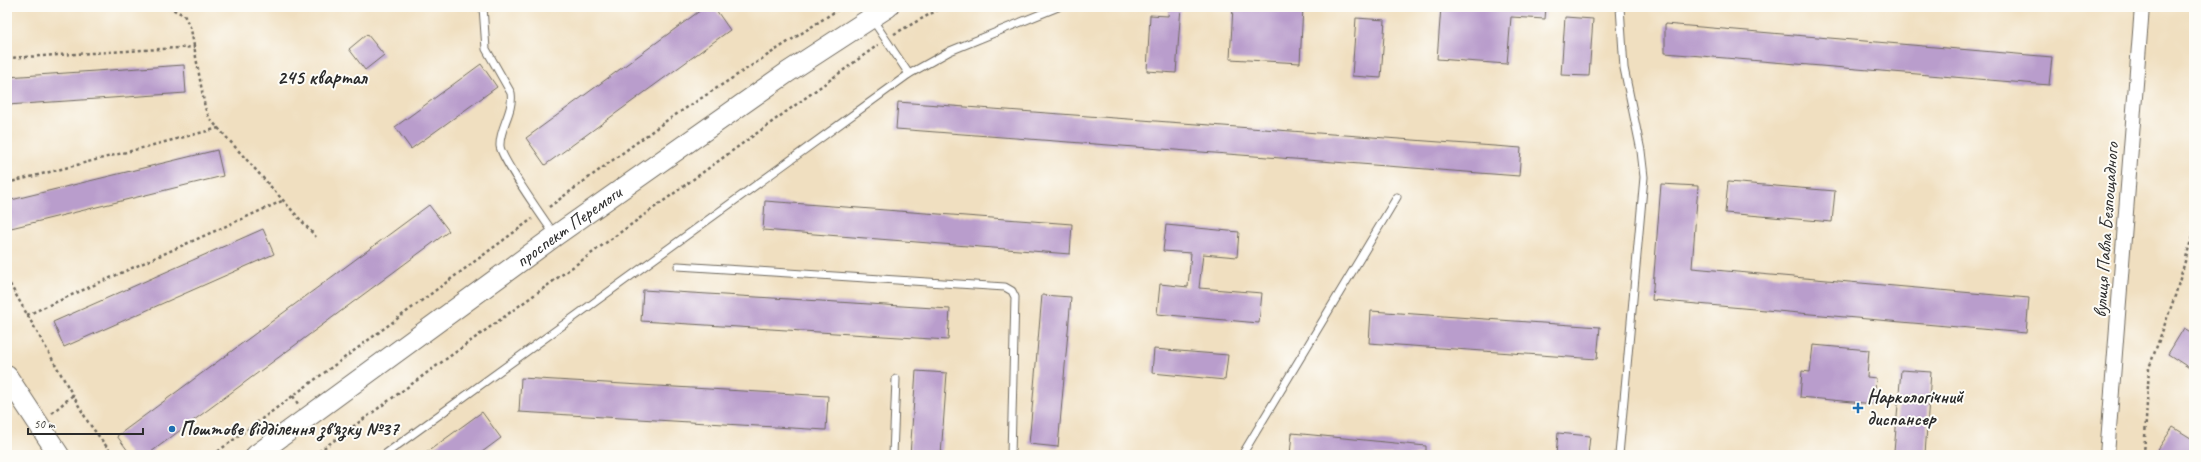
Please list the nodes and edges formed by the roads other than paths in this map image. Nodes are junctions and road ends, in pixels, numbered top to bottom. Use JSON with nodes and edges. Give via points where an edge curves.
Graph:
{"nodes":[{"id":1,"x":483,"y":7,"type":"edge"},
{"id":2,"x":888,"y":7,"type":"edge"},
{"id":3,"x":1058,"y":7,"type":"edge"},
{"id":4,"x":1620,"y":7,"type":"edge"},
{"id":5,"x":2142,"y":7,"type":"edge"},
{"id":6,"x":867,"y":12,"type":"edge"},
{"id":7,"x":909,"y":74,"type":"junction"},
{"id":8,"x":1397,"y":197,"type":"dead end"},
{"id":9,"x":555,"y":236,"type":"junction"},
{"id":10,"x":678,"y":266,"type":"dead end"},
{"id":11,"x":896,"y":379,"type":"dead end"},
{"id":12,"x":9,"y":383,"type":"edge"},
{"id":13,"x":59,"y":455,"type":"edge"},
{"id":14,"x":256,"y":455,"type":"edge"},
{"id":15,"x":384,"y":455,"type":"edge"},
{"id":16,"x":893,"y":455,"type":"edge"},
{"id":17,"x":1011,"y":455,"type":"edge"},
{"id":18,"x":1242,"y":455,"type":"edge"},
{"id":19,"x":1619,"y":455,"type":"edge"},
{"id":20,"x":2107,"y":455,"type":"edge"}],
"edges":[{"from":1,"to":9,"type":"lane","via":[[486,49],[511,93],[512,100],[500,138],[502,155]]},
{"from":2,"to":6,"type":"main road","name":"проспект Перемоги"},
{"from":3,"to":7,"type":"lane","via":[[950,51]]},
{"from":4,"to":19,"type":"lane","via":[[1624,68],[1644,177]]},
{"from":5,"to":20,"type":"street","name":"вулиця Павла Безпощадного"},
{"from":6,"to":7,"type":"lane"},
{"from":6,"to":9,"type":"main road","name":"проспект Перемоги","via":[[788,72]]},
{"from":7,"to":15,"type":"lane"},
{"from":8,"to":18,"type":"lane"},
{"from":9,"to":14,"type":"main road","name":"проспект Перемоги"},
{"from":10,"to":17,"type":"lane","via":[[1005,287],[1012,291],[1015,298]]},
{"from":11,"to":16,"type":"lane"},
{"from":12,"to":13,"type":"main road"}]}
